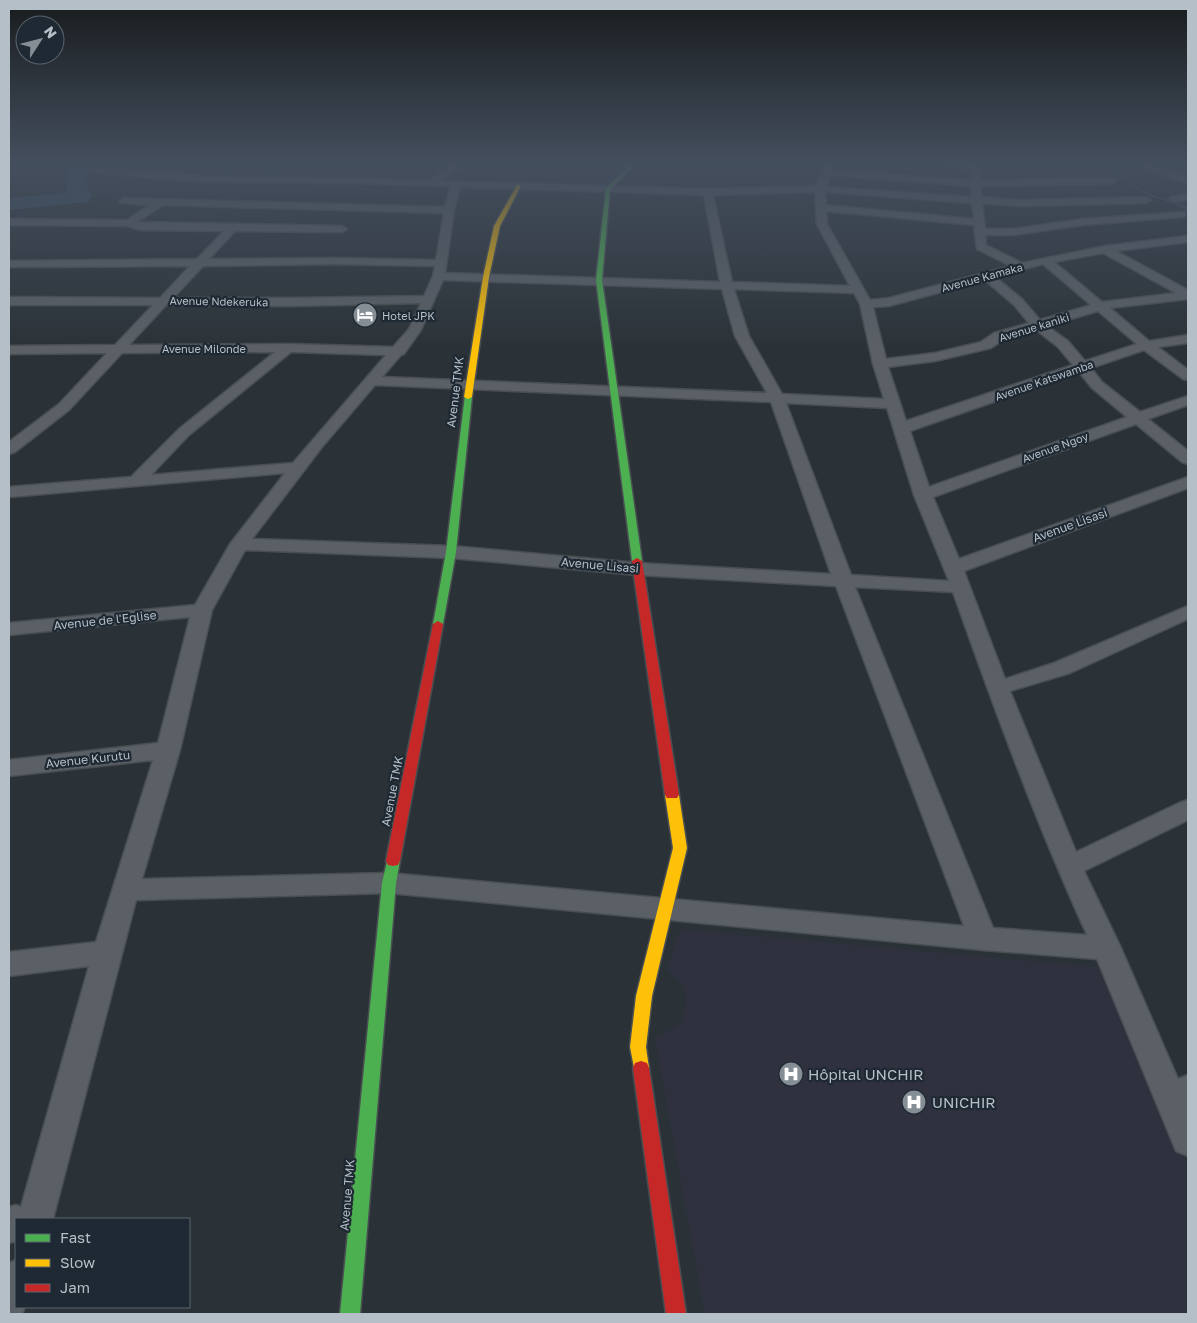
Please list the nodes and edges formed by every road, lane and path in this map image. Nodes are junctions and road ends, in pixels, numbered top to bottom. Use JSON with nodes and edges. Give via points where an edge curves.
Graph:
{"nodes":[{"id":1,"x":136,"y":226,"type":"edge"},
{"id":2,"x":344,"y":226,"type":"edge"},
{"id":3,"x":447,"y":226,"type":"edge"},
{"id":4,"x":497,"y":226,"type":"edge"},
{"id":5,"x":604,"y":226,"type":"edge"},
{"id":6,"x":715,"y":226,"type":"edge"},
{"id":7,"x":823,"y":226,"type":"edge"},
{"id":8,"x":969,"y":226,"type":"edge"},
{"id":9,"x":1056,"y":226,"type":"edge"},
{"id":10,"x":1139,"y":226,"type":"edge"},
{"id":11,"x":980,"y":227,"type":"junction"},
{"id":12,"x":232,"y":228,"type":"junction"},
{"id":13,"x":342,"y":229,"type":"junction"},
{"id":14,"x":1188,"y":239,"type":"edge"},
{"id":15,"x":1174,"y":241,"type":"junction"},
{"id":16,"x":1105,"y":249,"type":"junction"},
{"id":17,"x":1188,"y":249,"type":"edge"},
{"id":18,"x":337,"y":252,"type":"junction"},
{"id":19,"x":1045,"y":260,"type":"junction"},
{"id":20,"x":200,"y":262,"type":"junction"},
{"id":21,"x":441,"y":263,"type":"junction"},
{"id":22,"x":9,"y":264,"type":"edge"},
{"id":23,"x":1020,"y":266,"type":"junction"},
{"id":24,"x":439,"y":276,"type":"junction"},
{"id":25,"x":987,"y":276,"type":"junction"},
{"id":26,"x":486,"y":277,"type":"junction"},
{"id":27,"x":599,"y":280,"type":"junction"},
{"id":28,"x":727,"y":286,"type":"junction"},
{"id":29,"x":857,"y":290,"type":"junction"},
{"id":30,"x":1188,"y":295,"type":"edge"},
{"id":31,"x":164,"y":300,"type":"junction"},
{"id":32,"x":430,"y":300,"type":"junction"},
{"id":33,"x":9,"y":301,"type":"edge"},
{"id":34,"x":866,"y":304,"type":"junction"},
{"id":35,"x":1100,"y":306,"type":"junction"},
{"id":36,"x":1037,"y":325,"type":"junction"},
{"id":37,"x":1188,"y":339,"type":"edge"},
{"id":38,"x":1146,"y":345,"type":"junction"},
{"id":39,"x":120,"y":348,"type":"junction"},
{"id":40,"x":288,"y":348,"type":"junction"},
{"id":41,"x":9,"y":350,"type":"edge"},
{"id":42,"x":399,"y":351,"type":"junction"},
{"id":43,"x":880,"y":364,"type":"junction"},
{"id":44,"x":1083,"y":366,"type":"junction"},
{"id":45,"x":1188,"y":376,"type":"edge"},
{"id":46,"x":370,"y":381,"type":"junction"},
{"id":47,"x":469,"y":384,"type":"junction"},
{"id":48,"x":615,"y":390,"type":"junction"},
{"id":49,"x":777,"y":398,"type":"junction"},
{"id":50,"x":1188,"y":400,"type":"edge"},
{"id":51,"x":894,"y":404,"type":"junction"},
{"id":52,"x":1137,"y":418,"type":"junction"},
{"id":53,"x":902,"y":428,"type":"junction"},
{"id":54,"x":9,"y":449,"type":"edge"},
{"id":55,"x":1188,"y":460,"type":"edge"},
{"id":56,"x":300,"y":467,"type":"junction"},
{"id":57,"x":137,"y":480,"type":"junction"},
{"id":58,"x":1188,"y":482,"type":"edge"},
{"id":59,"x":9,"y":492,"type":"edge"},
{"id":60,"x":923,"y":495,"type":"junction"},
{"id":61,"x":239,"y":544,"type":"junction"},
{"id":62,"x":450,"y":552,"type":"junction"},
{"id":63,"x":638,"y":569,"type":"junction"},
{"id":64,"x":957,"y":578,"type":"junction"},
{"id":65,"x":843,"y":580,"type":"junction"},
{"id":66,"x":202,"y":610,"type":"junction"},
{"id":67,"x":1188,"y":612,"type":"edge"},
{"id":68,"x":9,"y":629,"type":"edge"},
{"id":69,"x":998,"y":688,"type":"junction"},
{"id":70,"x":168,"y":750,"type":"junction"},
{"id":71,"x":9,"y":768,"type":"edge"},
{"id":72,"x":1188,"y":809,"type":"edge"},
{"id":73,"x":1069,"y":867,"type":"junction"},
{"id":74,"x":389,"y":883,"type":"junction"},
{"id":75,"x":126,"y":890,"type":"junction"},
{"id":76,"x":666,"y":910,"type":"junction"},
{"id":77,"x":984,"y":939,"type":"junction"},
{"id":78,"x":1107,"y":948,"type":"junction"},
{"id":79,"x":107,"y":952,"type":"junction"},
{"id":80,"x":9,"y":964,"type":"edge"},
{"id":81,"x":1179,"y":1093,"type":"edge"},
{"id":82,"x":1188,"y":1140,"type":"edge"},
{"id":83,"x":35,"y":1218,"type":"edge"},
{"id":84,"x":15,"y":1281,"type":"edge"},
{"id":85,"x":9,"y":1301,"type":"edge"},
{"id":86,"x":350,"y":1314,"type":"edge"},
{"id":87,"x":676,"y":1314,"type":"edge"}],
"edges":[{"from":1,"to":12,"type":"street"},
{"from":2,"to":13,"type":"street"},
{"from":3,"to":21,"type":"street"},
{"from":4,"to":26,"type":"street","name":"Avenue TMK"},
{"from":5,"to":27,"type":"street"},
{"from":6,"to":28,"type":"street"},
{"from":7,"to":29,"type":"street"},
{"from":8,"to":11,"type":"street"},
{"from":9,"to":11,"type":"street","via":[[1012,232]]},
{"from":10,"to":15,"type":"street"},
{"from":11,"to":23,"type":"street","via":[[981,247]]},
{"from":12,"to":13,"type":"street"},
{"from":12,"to":20,"type":"street"},
{"from":13,"to":18,"type":"street"},
{"from":14,"to":15,"type":"street","name":"Avenue Kamaka"},
{"from":15,"to":16,"type":"street","name":"Avenue Kamaka"},
{"from":15,"to":17,"type":"street"},
{"from":16,"to":19,"type":"street","name":"Avenue Kamaka"},
{"from":16,"to":30,"type":"street"},
{"from":18,"to":20,"type":"street"},
{"from":18,"to":21,"type":"street"},
{"from":19,"to":23,"type":"street","name":"Avenue Kamaka"},
{"from":19,"to":35,"type":"street"},
{"from":20,"to":22,"type":"street"},
{"from":20,"to":31,"type":"street"},
{"from":21,"to":24,"type":"street"},
{"from":23,"to":25,"type":"street","name":"Avenue Kamaka"},
{"from":24,"to":26,"type":"street"},
{"from":24,"to":32,"type":"street"},
{"from":25,"to":34,"type":"street","name":"Avenue Kamaka","via":[[889,302]]},
{"from":25,"to":36,"type":"street","via":[[1018,302]]},
{"from":26,"to":27,"type":"street"},
{"from":26,"to":47,"type":"street","name":"Avenue TMK"},
{"from":27,"to":28,"type":"street"},
{"from":27,"to":48,"type":"street"},
{"from":28,"to":29,"type":"street"},
{"from":28,"to":49,"type":"street","via":[[742,336]]},
{"from":29,"to":34,"type":"street"},
{"from":30,"to":35,"type":"street","name":"Avenue kaniki"},
{"from":31,"to":32,"type":"street","name":"Avenue Ndekeruka"},
{"from":31,"to":33,"type":"street","name":"Avenue Ndekeruka"},
{"from":31,"to":39,"type":"street"},
{"from":32,"to":42,"type":"street","via":[[415,330]]},
{"from":34,"to":43,"type":"street"},
{"from":35,"to":36,"type":"street","name":"Avenue kaniki"},
{"from":35,"to":38,"type":"street"},
{"from":36,"to":43,"type":"street","name":"Avenue kaniki","via":[[999,336],[986,345],[935,357]]},
{"from":36,"to":44,"type":"street"},
{"from":37,"to":38,"type":"street","name":"Avenue Katswamba"},
{"from":38,"to":44,"type":"street","name":"Avenue Katswamba"},
{"from":38,"to":45,"type":"street"},
{"from":39,"to":40,"type":"street","name":"Avenue Milonde"},
{"from":39,"to":41,"type":"street","name":"Avenue Milonde"},
{"from":39,"to":54,"type":"street","via":[[64,407]]},
{"from":40,"to":42,"type":"street","name":"Avenue Milonde"},
{"from":40,"to":57,"type":"street","via":[[184,432]]},
{"from":42,"to":46,"type":"street"},
{"from":43,"to":51,"type":"street"},
{"from":44,"to":52,"type":"street","via":[[1097,385]]},
{"from":44,"to":53,"type":"street","name":"Avenue Katswamba"},
{"from":46,"to":47,"type":"street"},
{"from":46,"to":56,"type":"street"},
{"from":47,"to":48,"type":"street"},
{"from":47,"to":62,"type":"street","name":"Avenue TMK"},
{"from":48,"to":49,"type":"street"},
{"from":48,"to":63,"type":"street"},
{"from":49,"to":51,"type":"street"},
{"from":49,"to":65,"type":"street"},
{"from":50,"to":52,"type":"street","name":"Avenue Ngoy"},
{"from":51,"to":53,"type":"street"},
{"from":52,"to":55,"type":"street"},
{"from":52,"to":60,"type":"street","name":"Avenue Ngoy"},
{"from":53,"to":60,"type":"street"},
{"from":56,"to":57,"type":"street"},
{"from":56,"to":61,"type":"street"},
{"from":57,"to":59,"type":"street"},
{"from":58,"to":64,"type":"street","name":"Avenue Lisasi"},
{"from":60,"to":64,"type":"street"},
{"from":61,"to":62,"type":"street","name":"Avenue Lisasi"},
{"from":61,"to":66,"type":"street"},
{"from":62,"to":63,"type":"street","name":"Avenue Lisasi"},
{"from":62,"to":74,"type":"street","name":"Avenue TMK"},
{"from":63,"to":65,"type":"street","name":"Avenue Lisasi"},
{"from":63,"to":76,"type":"street","via":[[680,848]]},
{"from":64,"to":65,"type":"street","name":"Avenue Lisasi"},
{"from":64,"to":69,"type":"street"},
{"from":65,"to":77,"type":"street"},
{"from":66,"to":68,"type":"street","name":"Avenue de l'Eglise"},
{"from":66,"to":70,"type":"street"},
{"from":67,"to":69,"type":"street","via":[[1062,668]]},
{"from":69,"to":73,"type":"street"},
{"from":70,"to":71,"type":"street","name":"Avenue Kurutu"},
{"from":70,"to":75,"type":"street"},
{"from":72,"to":73,"type":"street"},
{"from":73,"to":78,"type":"street"},
{"from":74,"to":75,"type":"street"},
{"from":74,"to":76,"type":"street"},
{"from":74,"to":86,"type":"street","name":"Avenue TMK"},
{"from":75,"to":79,"type":"street"},
{"from":76,"to":77,"type":"street"},
{"from":76,"to":87,"type":"street","via":[[644,996],[638,1047]]},
{"from":77,"to":78,"type":"street"},
{"from":78,"to":81,"type":"street"},
{"from":79,"to":80,"type":"street"},
{"from":79,"to":83,"type":"street"},
{"from":81,"to":82,"type":"street"},
{"from":84,"to":85,"type":"street"}]}
